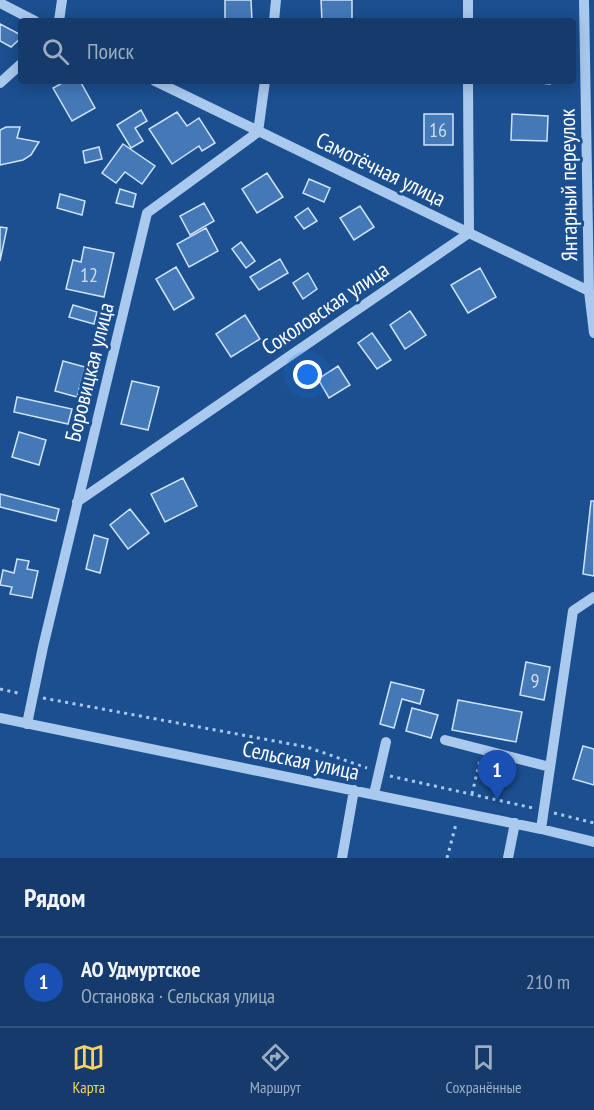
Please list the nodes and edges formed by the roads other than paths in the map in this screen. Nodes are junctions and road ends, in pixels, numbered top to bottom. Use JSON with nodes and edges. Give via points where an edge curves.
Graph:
{"nodes":[{"id":1,"x":62,"y":0,"type":"edge"},
{"id":2,"x":276,"y":0,"type":"edge"},
{"id":3,"x":468,"y":0,"type":"edge"},
{"id":4,"x":584,"y":0,"type":"edge"},
{"id":5,"x":0,"y":3,"type":"edge"},
{"id":6,"x":29,"y":18,"type":"edge"},
{"id":7,"x":59,"y":18,"type":"edge"},
{"id":8,"x":273,"y":18,"type":"edge"},
{"id":9,"x":468,"y":18,"type":"edge"},
{"id":10,"x":18,"y":67,"type":"edge"},
{"id":11,"x":0,"y":83,"type":"edge"},
{"id":12,"x":161,"y":84,"type":"edge"},
{"id":13,"x":265,"y":84,"type":"edge"},
{"id":14,"x":468,"y":84,"type":"edge"},
{"id":15,"x":258,"y":132,"type":"junction"},
{"id":16,"x":469,"y":233,"type":"junction"},
{"id":17,"x":589,"y":291,"type":"junction"},
{"id":18,"x":594,"y":333,"type":"edge"},
{"id":19,"x":77,"y":502,"type":"junction"},
{"id":20,"x":594,"y":597,"type":"edge"},
{"id":21,"x":0,"y":718,"type":"edge"},
{"id":22,"x":27,"y":724,"type":"junction"},
{"id":23,"x":445,"y":740,"type":"dead end"},
{"id":24,"x":386,"y":742,"type":"dead end"},
{"id":25,"x":550,"y":767,"type":"junction"},
{"id":26,"x":354,"y":790,"type":"junction"},
{"id":27,"x":374,"y":795,"type":"junction"},
{"id":28,"x":515,"y":823,"type":"junction"},
{"id":29,"x":541,"y":829,"type":"junction"},
{"id":30,"x":594,"y":842,"type":"edge"},
{"id":31,"x":342,"y":858,"type":"edge"},
{"id":32,"x":508,"y":858,"type":"edge"}],
"edges":[{"from":1,"to":7,"type":"street"},
{"from":2,"to":8,"type":"street"},
{"from":3,"to":9,"type":"street"},
{"from":4,"to":17,"type":"street","name":"Янтарный переулок"},
{"from":5,"to":6,"type":"street"},
{"from":10,"to":11,"type":"street"},
{"from":12,"to":15,"type":"street","name":"Самотёчная улица"},
{"from":13,"to":15,"type":"street"},
{"from":14,"to":16,"type":"street"},
{"from":15,"to":16,"type":"street","name":"Самотёчная улица"},
{"from":15,"to":19,"type":"street","name":"Боровицкая улица","via":[[147,213]]},
{"from":16,"to":17,"type":"street","name":"Самотёчная улица"},
{"from":16,"to":19,"type":"street","name":"Соколовская улица"},
{"from":17,"to":18,"type":"street","name":"Янтарный переулок"},
{"from":19,"to":22,"type":"street","name":"Боровицкая улица"},
{"from":20,"to":25,"type":"street","via":[[573,611]]},
{"from":21,"to":22,"type":"street","name":"Сельская улица"},
{"from":22,"to":26,"type":"street","name":"Сельская улица"},
{"from":23,"to":25,"type":"street"},
{"from":24,"to":27,"type":"street"},
{"from":25,"to":29,"type":"street"},
{"from":26,"to":27,"type":"street","name":"Сельская улица"},
{"from":26,"to":31,"type":"street"},
{"from":27,"to":28,"type":"street","name":"Сельская улица"},
{"from":28,"to":29,"type":"street","name":"Сельская улица"},
{"from":28,"to":32,"type":"street"},
{"from":29,"to":30,"type":"street","name":"Сельская улица"}]}
